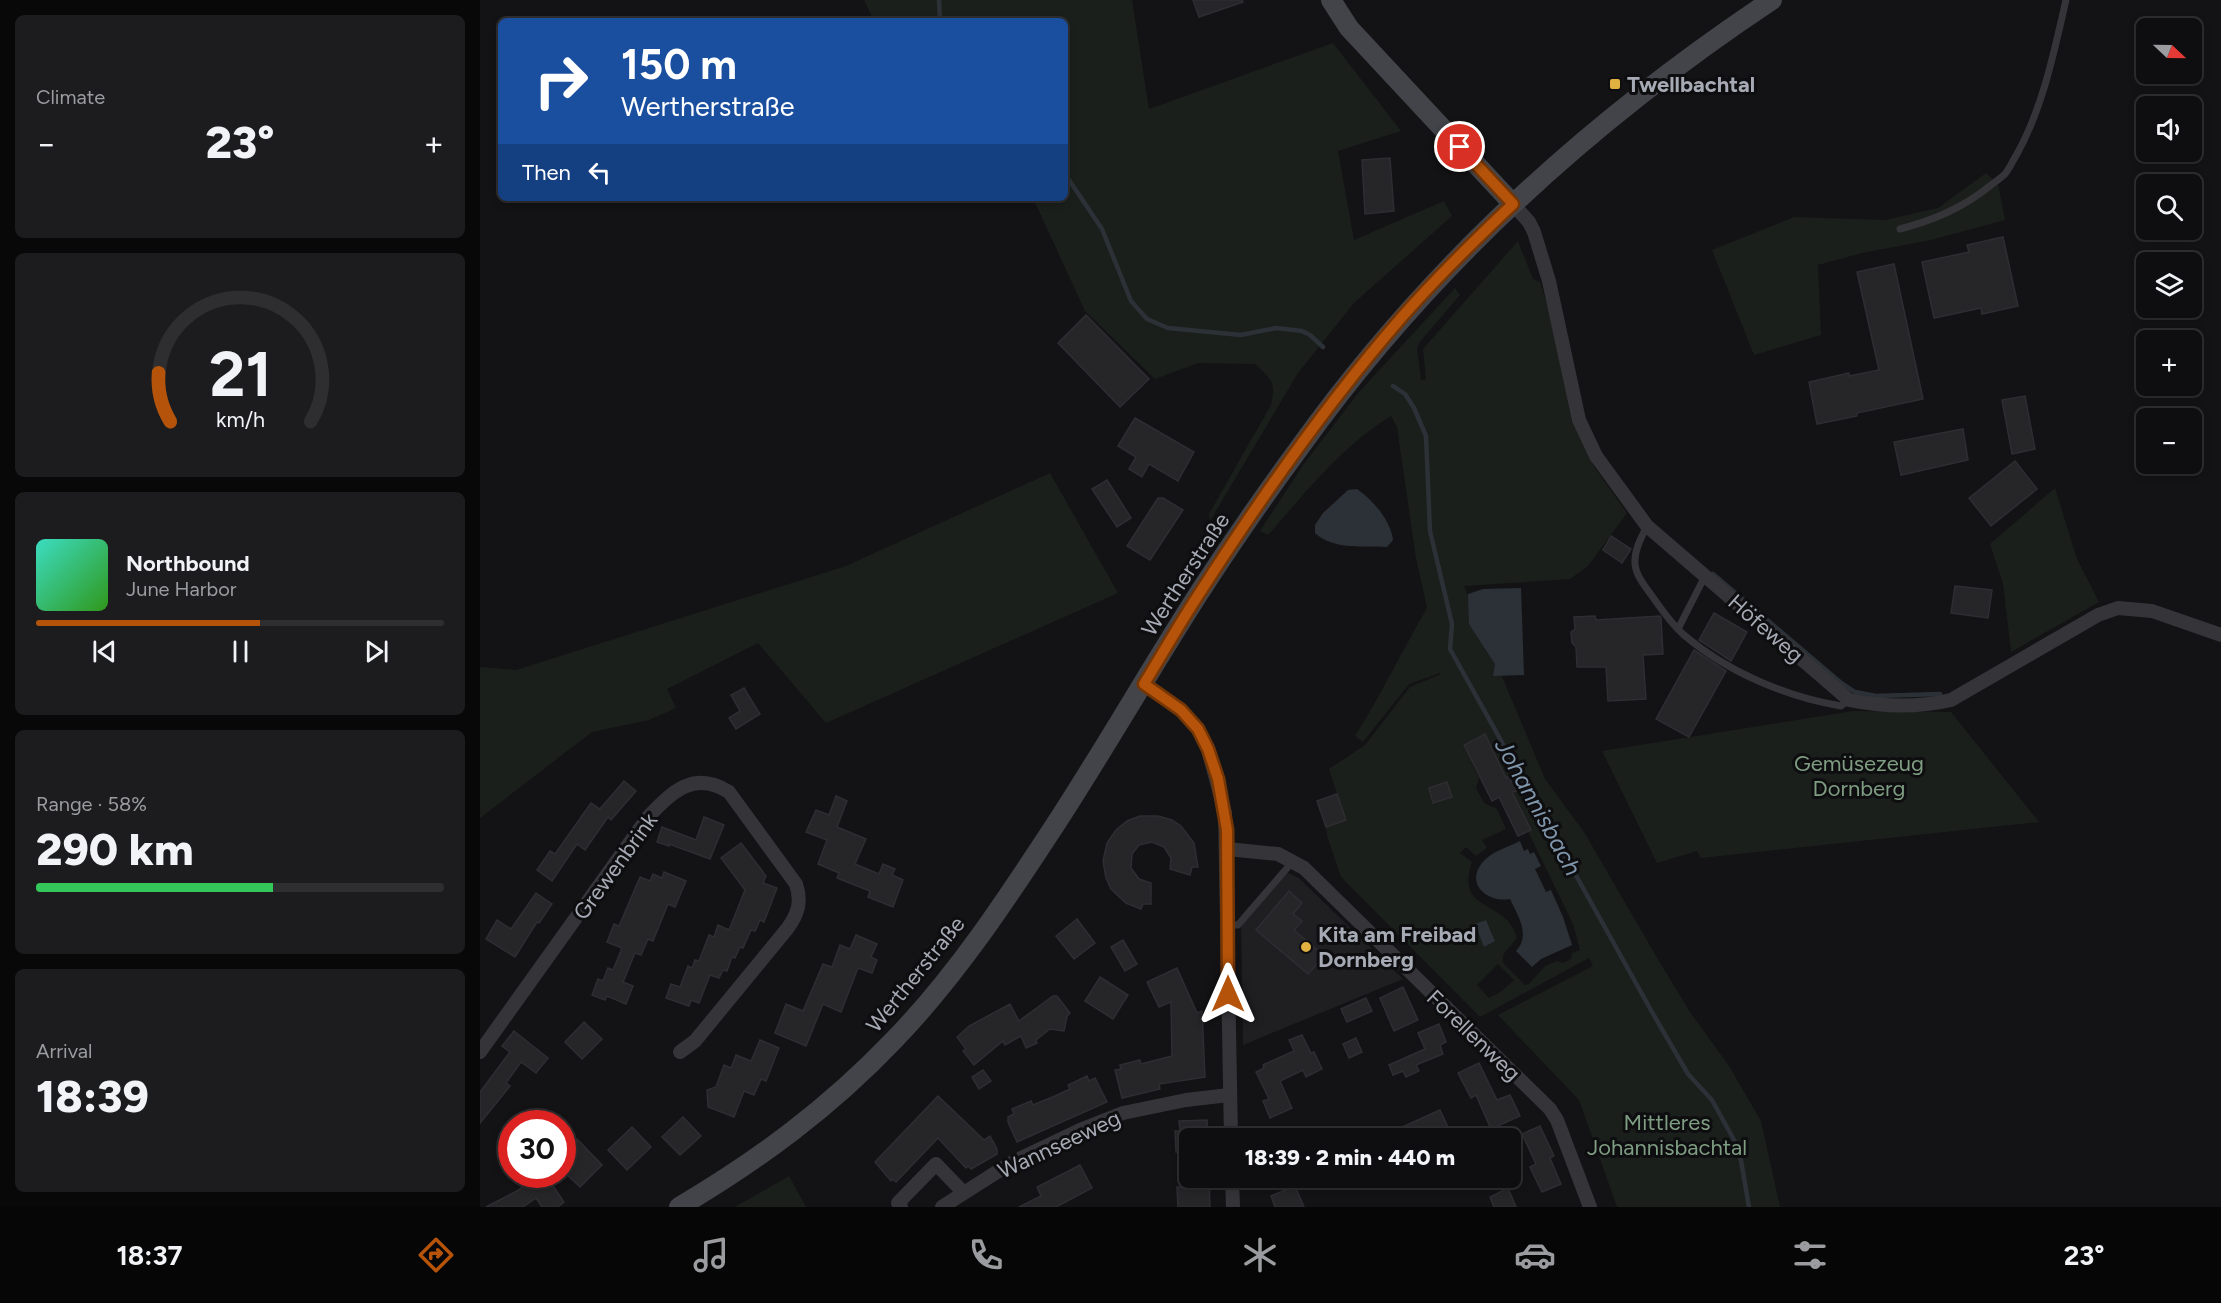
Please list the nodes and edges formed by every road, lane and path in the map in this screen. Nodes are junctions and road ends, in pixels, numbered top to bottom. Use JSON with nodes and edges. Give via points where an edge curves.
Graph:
{"nodes":[{"id":1,"x":1331,"y":0,"type":"edge"},
{"id":2,"x":1772,"y":0,"type":"edge"},
{"id":3,"x":2066,"y":0,"type":"edge"},
{"id":4,"x":1513,"y":204,"type":"junction"},
{"id":5,"x":1900,"y":229,"type":"dead end"},
{"id":6,"x":1647,"y":526,"type":"junction"},
{"id":7,"x":1706,"y":576,"type":"junction"},
{"id":8,"x":1678,"y":629,"type":"junction"},
{"id":9,"x":2221,"y":635,"type":"edge"},
{"id":10,"x":1144,"y":684,"type":"junction"},
{"id":11,"x":1849,"y":700,"type":"junction"},
{"id":12,"x":1227,"y":849,"type":"junction"},
{"id":13,"x":1294,"y":861,"type":"junction"},
{"id":14,"x":1228,"y":925,"type":"junction"},
{"id":15,"x":480,"y":1052,"type":"edge"},
{"id":16,"x":681,"y":1052,"type":"dead end"},
{"id":17,"x":1229,"y":1095,"type":"junction"},
{"id":18,"x":1231,"y":1128,"type":"edge"},
{"id":19,"x":1232,"y":1188,"type":"edge"},
{"id":20,"x":963,"y":1192,"type":"junction"},
{"id":21,"x":679,"y":1207,"type":"edge"},
{"id":22,"x":901,"y":1207,"type":"edge"},
{"id":23,"x":942,"y":1207,"type":"edge"},
{"id":24,"x":1233,"y":1207,"type":"edge"},
{"id":25,"x":1590,"y":1207,"type":"edge"}],
"edges":[{"from":1,"to":4,"type":"main road","via":[[1349,28]]},
{"from":2,"to":4,"type":"main road","name":"Wertherstraße","via":[[1677,66]]},
{"from":3,"to":5,"type":"lane","via":[[2038,107],[2006,173],[1953,211]]},
{"from":4,"to":6,"type":"street","name":"Höfeweg","via":[[1529,222],[1538,243],[1579,420],[1596,456]]},
{"from":4,"to":10,"type":"main road","name":"Wertherstraße","via":[[1416,301],[1333,403],[1200,591]]},
{"from":6,"to":7,"type":"street","name":"Höfeweg"},
{"from":6,"to":8,"type":"lane","via":[[1635,560],[1638,577]]},
{"from":7,"to":8,"type":"lane"},
{"from":7,"to":11,"type":"street","name":"Höfeweg"},
{"from":8,"to":11,"type":"lane","via":[[1706,652],[1750,676],[1822,703],[1842,706]]},
{"from":9,"to":11,"type":"street","via":[[2152,611],[2118,608],[2098,615],[1951,700],[1899,706]]},
{"from":10,"to":12,"type":"street","via":[[1181,710],[1198,729],[1223,801]]},
{"from":10,"to":21,"type":"main road","name":"Wertherstraße","via":[[1010,893],[912,1020],[823,1108],[749,1164]]},
{"from":12,"to":13,"type":"street","name":"Forellenweg","via":[[1264,851]]},
{"from":12,"to":14,"type":"street"},
{"from":13,"to":14,"type":"lane","via":[[1238,925]]},
{"from":13,"to":25,"type":"street","name":"Forellenweg","via":[[1550,1109]]},
{"from":14,"to":17,"type":"street"},
{"from":15,"to":16,"type":"street","name":"Grewenbrink","via":[[648,817],[681,789],[694,782],[708,782],[729,792],[796,884],[799,910],[695,1041]]},
{"from":17,"to":18,"type":"street"},
{"from":17,"to":20,"type":"street","name":"Wannseeweg","via":[[1123,1113],[1011,1163]]},
{"from":19,"to":24,"type":"street"},
{"from":20,"to":22,"type":"street","via":[[936,1164],[898,1203]]},
{"from":20,"to":23,"type":"street","name":"Wannseeweg"}]}
